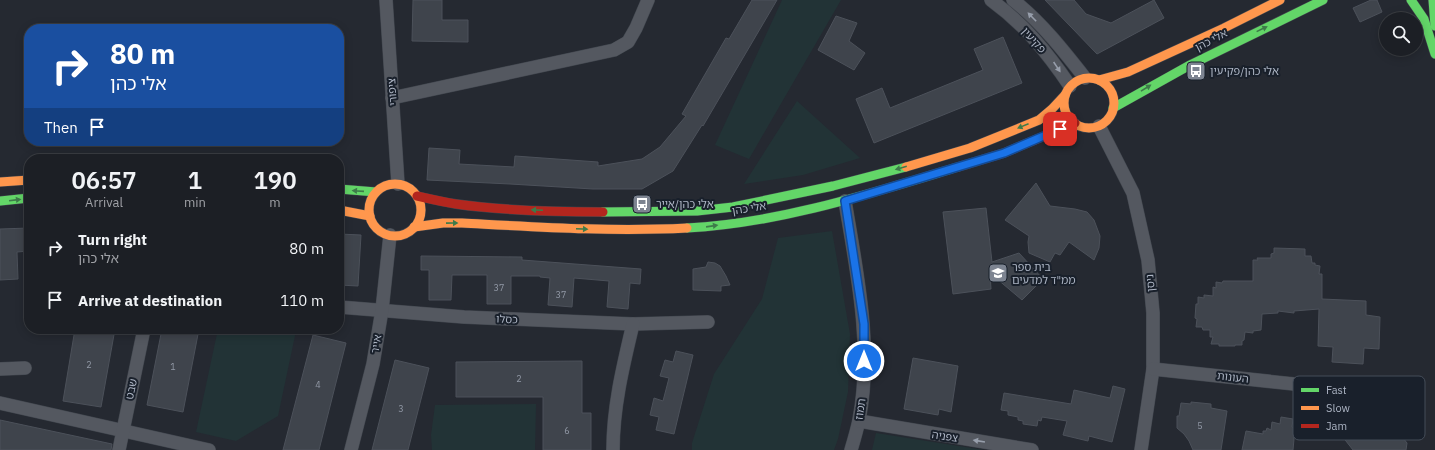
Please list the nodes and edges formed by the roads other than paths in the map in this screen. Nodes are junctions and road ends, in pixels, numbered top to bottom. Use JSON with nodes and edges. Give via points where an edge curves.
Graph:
{"nodes":[{"id":1,"x":386,"y":0,"type":"edge"},
{"id":2,"x":648,"y":0,"type":"edge"},
{"id":3,"x":991,"y":0,"type":"edge"},
{"id":4,"x":1013,"y":0,"type":"edge"},
{"id":5,"x":1280,"y":0,"type":"edge"},
{"id":6,"x":1324,"y":0,"type":"edge"},
{"id":7,"x":1411,"y":0,"type":"edge"},
{"id":8,"x":1433,"y":0,"type":"edge"},
{"id":9,"x":1435,"y":26,"type":"edge"},
{"id":10,"x":1435,"y":54,"type":"edge"},
{"id":11,"x":1086,"y":78,"type":"junction"},
{"id":12,"x":1099,"y":80,"type":"junction"},
{"id":13,"x":1067,"y":90,"type":"junction"},
{"id":14,"x":392,"y":98,"type":"junction"},
{"id":15,"x":1113,"y":108,"type":"junction"},
{"id":16,"x":1075,"y":123,"type":"junction"},
{"id":17,"x":1099,"y":126,"type":"junction"},
{"id":18,"x":24,"y":180,"type":"edge"},
{"id":19,"x":0,"y":182,"type":"edge"},
{"id":20,"x":398,"y":184,"type":"junction"},
{"id":21,"x":344,"y":190,"type":"edge"},
{"id":22,"x":376,"y":192,"type":"junction"},
{"id":23,"x":417,"y":196,"type":"junction"},
{"id":24,"x":24,"y":199,"type":"edge"},
{"id":25,"x":845,"y":201,"type":"junction"},
{"id":26,"x":0,"y":202,"type":"edge"},
{"id":27,"x":344,"y":211,"type":"edge"},
{"id":28,"x":370,"y":216,"type":"junction"},
{"id":29,"x":414,"y":227,"type":"junction"},
{"id":30,"x":390,"y":235,"type":"junction"},
{"id":31,"x":344,"y":308,"type":"edge"},
{"id":32,"x":382,"y":310,"type":"junction"},
{"id":33,"x":708,"y":322,"type":"dead end"},
{"id":34,"x":633,"y":324,"type":"junction"},
{"id":35,"x":143,"y":334,"type":"edge"},
{"id":36,"x":25,"y":368,"type":"dead end"},
{"id":37,"x":0,"y":369,"type":"edge"},
{"id":38,"x":1153,"y":369,"type":"junction"},
{"id":39,"x":1293,"y":384,"type":"edge"},
{"id":40,"x":0,"y":403,"type":"edge"},
{"id":41,"x":859,"y":421,"type":"junction"},
{"id":42,"x":123,"y":431,"type":"junction"},
{"id":43,"x":119,"y":450,"type":"edge"},
{"id":44,"x":209,"y":450,"type":"edge"},
{"id":45,"x":351,"y":450,"type":"edge"},
{"id":46,"x":613,"y":450,"type":"edge"},
{"id":47,"x":851,"y":450,"type":"edge"},
{"id":48,"x":1032,"y":450,"type":"edge"},
{"id":49,"x":1142,"y":450,"type":"edge"}],
"edges":[{"from":1,"to":14,"type":"street","name":"ציפורי"},
{"from":2,"to":14,"type":"street","via":[[628,42],[614,50]]},
{"from":3,"to":13,"type":"street","name":"פקיעין","one_way":true,"via":[[1009,13],[1036,40],[1052,59]]},
{"from":11,"to":4,"type":"street","name":"פקיעין","one_way":true,"via":[[1058,44]]},
{"from":5,"to":12,"type":"street","name":"אלי כהן","via":[[1128,72]]},
{"from":15,"to":6,"type":"street","name":"אלי כהן","one_way":true,"via":[[1152,84],[1222,48]]},
{"from":7,"to":10,"type":"street","via":[[1420,10],[1427,25]]},
{"from":8,"to":9,"type":"street"},
{"from":11,"to":12,"type":"street"},
{"from":11,"to":13,"type":"street","via":[[1080,79]]},
{"from":12,"to":15,"type":"street","via":[[1111,92]]},
{"from":13,"to":16,"type":"street","via":[[1065,111]]},
{"from":13,"to":23,"type":"street","name":"אלי כהן","one_way":true,"via":[[1039,120],[970,148],[833,186],[733,207],[690,211],[558,212],[486,208]]},
{"from":14,"to":20,"type":"street","name":"ציפורי"},
{"from":15,"to":17,"type":"street","via":[[1110,116]]},
{"from":16,"to":17,"type":"street","via":[[1086,127]]},
{"from":16,"to":25,"type":"street","name":"אלי כהן","via":[[1004,153]]},
{"from":17,"to":38,"type":"street","name":"ניסן","via":[[1133,193],[1148,260],[1153,313]]},
{"from":18,"to":19,"type":"street"},
{"from":20,"to":22,"type":"street","via":[[390,184]]},
{"from":20,"to":23,"type":"street","via":[[406,186]]},
{"from":22,"to":21,"type":"street","one_way":true},
{"from":22,"to":28,"type":"street","via":[[369,208]]},
{"from":23,"to":29,"type":"street","via":[[421,212]]},
{"from":26,"to":24,"type":"street","one_way":true},
{"from":29,"to":25,"type":"street","name":"אלי כהן","one_way":true,"via":[[443,223],[649,230],[704,227],[766,218]]},
{"from":25,"to":41,"type":"street","name":"תמוז","via":[[864,324],[864,373]]},
{"from":27,"to":28,"type":"street"},
{"from":28,"to":30,"type":"street","via":[[377,228]]},
{"from":29,"to":30,"type":"street","via":[[407,233]]},
{"from":30,"to":32,"type":"street","name":"אייר"},
{"from":31,"to":32,"type":"street","name":"כסלו"},
{"from":32,"to":34,"type":"street","name":"כסלו","via":[[464,317]]},
{"from":32,"to":45,"type":"street","name":"אייר","via":[[373,364]]},
{"from":33,"to":34,"type":"street","name":"כסלו"},
{"from":34,"to":46,"type":"street","via":[[619,384],[613,426]]},
{"from":35,"to":42,"type":"street","name":"שבט"},
{"from":36,"to":37,"type":"street"},
{"from":38,"to":39,"type":"street","name":"העונות"},
{"from":38,"to":49,"type":"street","name":"ניסן"},
{"from":40,"to":42,"type":"street"},
{"from":41,"to":47,"type":"street","name":"תמוז"},
{"from":48,"to":41,"type":"street","name":"צפניה","one_way":true},
{"from":42,"to":43,"type":"street","name":"שבט"},
{"from":42,"to":44,"type":"street"}]}
